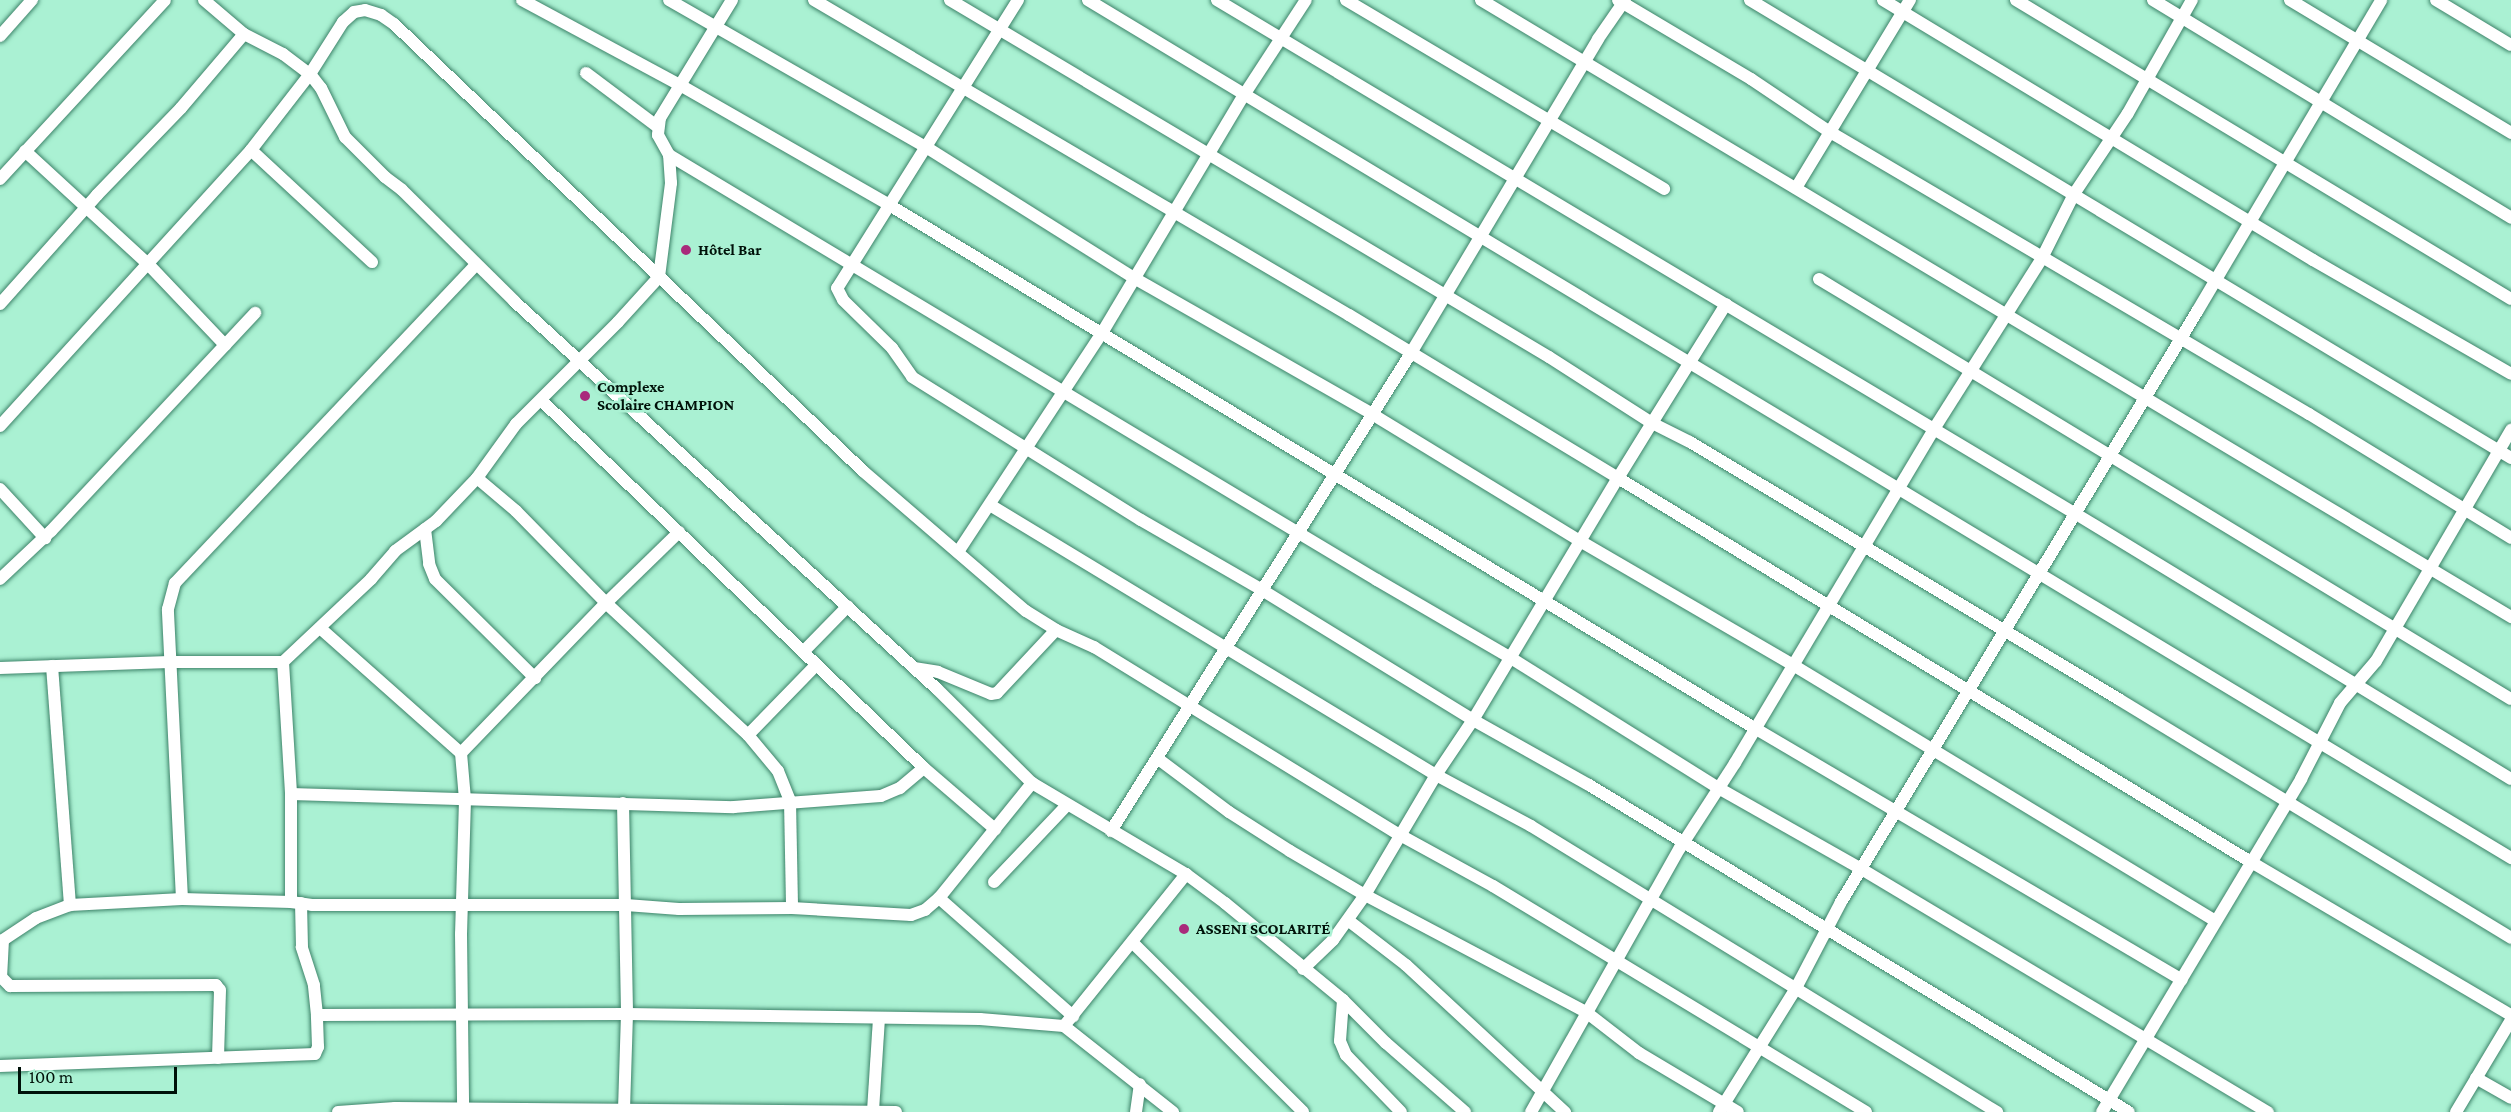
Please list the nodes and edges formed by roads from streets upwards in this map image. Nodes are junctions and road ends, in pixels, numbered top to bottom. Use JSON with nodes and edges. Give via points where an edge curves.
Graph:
{"nodes":[{"id":1,"x":32,"y":0,"type":"edge"},
{"id":2,"x":165,"y":0,"type":"edge"},
{"id":3,"x":204,"y":0,"type":"edge"},
{"id":4,"x":522,"y":0,"type":"edge"},
{"id":5,"x":669,"y":0,"type":"edge"},
{"id":6,"x":732,"y":0,"type":"edge"},
{"id":7,"x":814,"y":0,"type":"edge"},
{"id":8,"x":950,"y":0,"type":"edge"},
{"id":9,"x":1018,"y":0,"type":"edge"},
{"id":10,"x":1088,"y":0,"type":"edge"},
{"id":11,"x":1217,"y":0,"type":"edge"},
{"id":12,"x":1306,"y":0,"type":"edge"},
{"id":13,"x":1346,"y":0,"type":"edge"},
{"id":14,"x":1481,"y":0,"type":"edge"},
{"id":15,"x":1750,"y":0,"type":"edge"},
{"id":16,"x":1883,"y":0,"type":"edge"},
{"id":17,"x":1910,"y":0,"type":"edge"},
{"id":18,"x":2016,"y":0,"type":"edge"},
{"id":19,"x":2153,"y":0,"type":"edge"},
{"id":20,"x":2192,"y":0,"type":"edge"},
{"id":21,"x":2290,"y":0,"type":"edge"},
{"id":22,"x":2381,"y":0,"type":"edge"},
{"id":23,"x":2436,"y":0,"type":"edge"},
{"id":24,"x":1622,"y":1,"type":"edge"},
{"id":25,"x":1903,"y":12,"type":"junction"},
{"id":26,"x":2181,"y":16,"type":"junction"},
{"id":27,"x":716,"y":26,"type":"junction"},
{"id":28,"x":1000,"y":28,"type":"junction"},
{"id":29,"x":244,"y":34,"type":"junction"},
{"id":30,"x":0,"y":36,"type":"edge"},
{"id":31,"x":1281,"y":37,"type":"junction"},
{"id":32,"x":2355,"y":40,"type":"junction"},
{"id":33,"x":2511,"y":45,"type":"edge"},
{"id":34,"x":1586,"y":62,"type":"junction"},
{"id":35,"x":1866,"y":72,"type":"junction"},
{"id":36,"x":585,"y":73,"type":"dead end"},
{"id":37,"x":310,"y":74,"type":"junction"},
{"id":38,"x":2148,"y":79,"type":"junction"},
{"id":39,"x":680,"y":85,"type":"junction"},
{"id":40,"x":962,"y":86,"type":"junction"},
{"id":41,"x":1244,"y":95,"type":"junction"},
{"id":42,"x":2319,"y":101,"type":"junction"},
{"id":43,"x":1550,"y":119,"type":"junction"},
{"id":44,"x":658,"y":127,"type":"junction"},
{"id":45,"x":1830,"y":132,"type":"junction"},
{"id":46,"x":2511,"y":133,"type":"edge"},
{"id":47,"x":2110,"y":139,"type":"junction"},
{"id":48,"x":926,"y":147,"type":"junction"},
{"id":49,"x":251,"y":150,"type":"junction"},
{"id":50,"x":25,"y":151,"type":"junction"},
{"id":51,"x":1210,"y":154,"type":"junction"},
{"id":52,"x":669,"y":155,"type":"junction"},
{"id":53,"x":2285,"y":161,"type":"junction"},
{"id":54,"x":1516,"y":178,"type":"junction"},
{"id":55,"x":0,"y":179,"type":"edge"},
{"id":56,"x":1796,"y":188,"type":"junction"},
{"id":57,"x":1664,"y":189,"type":"dead end"},
{"id":58,"x":2074,"y":194,"type":"junction"},
{"id":59,"x":87,"y":206,"type":"junction"},
{"id":60,"x":891,"y":206,"type":"junction"},
{"id":61,"x":1174,"y":215,"type":"junction"},
{"id":62,"x":2511,"y":218,"type":"edge"},
{"id":63,"x":2249,"y":220,"type":"junction"},
{"id":64,"x":1480,"y":237,"type":"junction"},
{"id":65,"x":2042,"y":258,"type":"junction"},
{"id":66,"x":372,"y":262,"type":"dead end"},
{"id":67,"x":148,"y":264,"type":"junction"},
{"id":68,"x":851,"y":265,"type":"junction"},
{"id":69,"x":476,"y":266,"type":"junction"},
{"id":70,"x":659,"y":276,"type":"junction"},
{"id":71,"x":1134,"y":278,"type":"junction"},
{"id":72,"x":1819,"y":279,"type":"dead end"},
{"id":73,"x":2216,"y":279,"type":"junction"},
{"id":74,"x":1445,"y":297,"type":"junction"},
{"id":75,"x":2511,"y":299,"type":"edge"},
{"id":76,"x":0,"y":304,"type":"edge"},
{"id":77,"x":1726,"y":304,"type":"junction"},
{"id":78,"x":255,"y":313,"type":"dead end"},
{"id":79,"x":2007,"y":315,"type":"junction"},
{"id":80,"x":1102,"y":333,"type":"junction"},
{"id":81,"x":2181,"y":339,"type":"junction"},
{"id":82,"x":225,"y":345,"type":"junction"},
{"id":83,"x":1411,"y":353,"type":"junction"},
{"id":84,"x":580,"y":359,"type":"junction"},
{"id":85,"x":1688,"y":363,"type":"junction"},
{"id":86,"x":1970,"y":373,"type":"junction"},
{"id":87,"x":2511,"y":374,"type":"edge"},
{"id":88,"x":1064,"y":392,"type":"junction"},
{"id":89,"x":2144,"y":396,"type":"junction"},
{"id":90,"x":541,"y":400,"type":"junction"},
{"id":91,"x":1372,"y":414,"type":"junction"},
{"id":92,"x":1652,"y":423,"type":"junction"},
{"id":93,"x":0,"y":426,"type":"edge"},
{"id":94,"x":1934,"y":429,"type":"junction"},
{"id":95,"x":2511,"y":430,"type":"edge"},
{"id":96,"x":1026,"y":448,"type":"junction"},
{"id":97,"x":2499,"y":450,"type":"junction"},
{"id":98,"x":2108,"y":457,"type":"junction"},
{"id":99,"x":2511,"y":458,"type":"edge"},
{"id":100,"x":1334,"y":476,"type":"junction"},
{"id":101,"x":477,"y":478,"type":"junction"},
{"id":102,"x":1618,"y":478,"type":"junction"},
{"id":103,"x":0,"y":489,"type":"edge"},
{"id":104,"x":1899,"y":489,"type":"junction"},
{"id":105,"x":990,"y":505,"type":"junction"},
{"id":106,"x":2464,"y":510,"type":"junction"},
{"id":107,"x":2076,"y":514,"type":"junction"},
{"id":108,"x":424,"y":529,"type":"junction"},
{"id":109,"x":679,"y":532,"type":"junction"},
{"id":110,"x":1298,"y":533,"type":"junction"},
{"id":111,"x":45,"y":537,"type":"junction"},
{"id":112,"x":2511,"y":538,"type":"edge"},
{"id":113,"x":1580,"y":541,"type":"junction"},
{"id":114,"x":1864,"y":549,"type":"junction"},
{"id":115,"x":958,"y":552,"type":"junction"},
{"id":116,"x":2431,"y":568,"type":"junction"},
{"id":117,"x":2040,"y":572,"type":"junction"},
{"id":118,"x":0,"y":579,"type":"edge"},
{"id":119,"x":1262,"y":590,"type":"junction"},
{"id":120,"x":1545,"y":600,"type":"junction"},
{"id":121,"x":606,"y":603,"type":"junction"},
{"id":122,"x":848,"y":606,"type":"junction"},
{"id":123,"x":1829,"y":606,"type":"junction"},
{"id":124,"x":2511,"y":617,"type":"edge"},
{"id":125,"x":320,"y":628,"type":"junction"},
{"id":126,"x":2393,"y":628,"type":"junction"},
{"id":127,"x":1056,"y":630,"type":"junction"},
{"id":128,"x":2004,"y":630,"type":"junction"},
{"id":129,"x":1226,"y":650,"type":"junction"},
{"id":130,"x":803,"y":652,"type":"junction"},
{"id":131,"x":1511,"y":658,"type":"junction"},
{"id":132,"x":170,"y":662,"type":"junction"},
{"id":133,"x":283,"y":663,"type":"junction"},
{"id":134,"x":816,"y":664,"type":"junction"},
{"id":135,"x":1793,"y":665,"type":"junction"},
{"id":136,"x":52,"y":666,"type":"junction"},
{"id":137,"x":0,"y":668,"type":"edge"},
{"id":138,"x":914,"y":668,"type":"junction"},
{"id":139,"x":535,"y":678,"type":"junction"},
{"id":140,"x":2357,"y":684,"type":"junction"},
{"id":141,"x":1969,"y":690,"type":"junction"},
{"id":142,"x":2511,"y":699,"type":"edge"},
{"id":143,"x":1191,"y":705,"type":"junction"},
{"id":144,"x":1473,"y":720,"type":"junction"},
{"id":145,"x":1756,"y":729,"type":"junction"},
{"id":146,"x":748,"y":735,"type":"junction"},
{"id":147,"x":2322,"y":743,"type":"junction"},
{"id":148,"x":1933,"y":751,"type":"junction"},
{"id":149,"x":461,"y":753,"type":"junction"},
{"id":150,"x":1157,"y":758,"type":"junction"},
{"id":151,"x":924,"y":768,"type":"junction"},
{"id":152,"x":1436,"y":775,"type":"junction"},
{"id":153,"x":2511,"y":779,"type":"edge"},
{"id":154,"x":1032,"y":783,"type":"junction"},
{"id":155,"x":1720,"y":789,"type":"junction"},
{"id":156,"x":291,"y":794,"type":"junction"},
{"id":157,"x":465,"y":800,"type":"junction"},
{"id":158,"x":789,"y":801,"type":"junction"},
{"id":159,"x":623,"y":803,"type":"junction"},
{"id":160,"x":2287,"y":803,"type":"junction"},
{"id":161,"x":1067,"y":805,"type":"junction"},
{"id":162,"x":1896,"y":812,"type":"junction"},
{"id":163,"x":995,"y":829,"type":"junction"},
{"id":164,"x":1111,"y":831,"type":"junction"},
{"id":165,"x":1400,"y":835,"type":"junction"},
{"id":166,"x":1684,"y":842,"type":"junction"},
{"id":167,"x":2511,"y":858,"type":"edge"},
{"id":168,"x":2251,"y":862,"type":"junction"},
{"id":169,"x":1863,"y":870,"type":"junction"},
{"id":170,"x":1186,"y":874,"type":"junction"},
{"id":171,"x":994,"y":882,"type":"dead end"},
{"id":172,"x":1365,"y":895,"type":"junction"},
{"id":173,"x":939,"y":898,"type":"junction"},
{"id":174,"x":182,"y":899,"type":"junction"},
{"id":175,"x":1650,"y":900,"type":"junction"},
{"id":176,"x":296,"y":903,"type":"junction"},
{"id":177,"x":70,"y":905,"type":"junction"},
{"id":178,"x":626,"y":905,"type":"junction"},
{"id":179,"x":462,"y":906,"type":"junction"},
{"id":180,"x":792,"y":908,"type":"junction"},
{"id":181,"x":1348,"y":921,"type":"junction"},
{"id":182,"x":2215,"y":921,"type":"junction"},
{"id":183,"x":1827,"y":931,"type":"junction"},
{"id":184,"x":2511,"y":938,"type":"edge"},
{"id":185,"x":1,"y":941,"type":"edge"},
{"id":186,"x":1132,"y":942,"type":"junction"},
{"id":187,"x":1614,"y":962,"type":"junction"},
{"id":188,"x":1303,"y":969,"type":"junction"},
{"id":189,"x":2182,"y":980,"type":"junction"},
{"id":190,"x":1795,"y":990,"type":"junction"},
{"id":191,"x":1342,"y":1000,"type":"junction"},
{"id":192,"x":1586,"y":1012,"type":"junction"},
{"id":193,"x":627,"y":1014,"type":"junction"},
{"id":194,"x":317,"y":1015,"type":"junction"},
{"id":195,"x":2511,"y":1015,"type":"edge"},
{"id":196,"x":461,"y":1016,"type":"junction"},
{"id":197,"x":879,"y":1019,"type":"junction"},
{"id":198,"x":2511,"y":1020,"type":"edge"},
{"id":199,"x":1068,"y":1021,"type":"junction"},
{"id":200,"x":2144,"y":1040,"type":"junction"},
{"id":201,"x":1757,"y":1048,"type":"junction"},
{"id":202,"x":218,"y":1058,"type":"junction"},
{"id":203,"x":0,"y":1066,"type":"edge"},
{"id":204,"x":2476,"y":1078,"type":"junction"},
{"id":205,"x":1140,"y":1084,"type":"junction"},
{"id":206,"x":1542,"y":1091,"type":"junction"},
{"id":207,"x":2511,"y":1098,"type":"edge"},
{"id":208,"x":2109,"y":1100,"type":"junction"},
{"id":209,"x":1721,"y":1108,"type":"edge"},
{"id":210,"x":463,"y":1110,"type":"junction"},
{"id":211,"x":624,"y":1111,"type":"edge"},
{"id":212,"x":873,"y":1111,"type":"edge"},
{"id":213,"x":338,"y":1112,"type":"edge"},
{"id":214,"x":896,"y":1112,"type":"edge"},
{"id":215,"x":1136,"y":1112,"type":"edge"},
{"id":216,"x":1173,"y":1112,"type":"edge"},
{"id":217,"x":1303,"y":1112,"type":"edge"},
{"id":218,"x":1401,"y":1112,"type":"edge"},
{"id":219,"x":1465,"y":1112,"type":"edge"},
{"id":220,"x":1531,"y":1112,"type":"edge"},
{"id":221,"x":1565,"y":1112,"type":"edge"},
{"id":222,"x":1738,"y":1112,"type":"edge"},
{"id":223,"x":1866,"y":1112,"type":"edge"},
{"id":224,"x":1997,"y":1112,"type":"edge"},
{"id":225,"x":2102,"y":1112,"type":"edge"},
{"id":226,"x":2129,"y":1112,"type":"edge"},
{"id":227,"x":2268,"y":1112,"type":"edge"},
{"id":228,"x":2456,"y":1112,"type":"edge"}],
"edges":[{"from":1,"to":30,"type":"street"},
{"from":2,"to":50,"type":"street"},
{"from":3,"to":29,"type":"street"},
{"from":4,"to":39,"type":"street"},
{"from":5,"to":27,"type":"street"},
{"from":6,"to":27,"type":"street"},
{"from":7,"to":40,"type":"street"},
{"from":8,"to":28,"type":"street"},
{"from":9,"to":28,"type":"street"},
{"from":10,"to":41,"type":"street"},
{"from":11,"to":31,"type":"street"},
{"from":12,"to":31,"type":"street"},
{"from":13,"to":43,"type":"street"},
{"from":14,"to":34,"type":"street"},
{"from":15,"to":35,"type":"street"},
{"from":16,"to":25,"type":"street"},
{"from":17,"to":25,"type":"street"},
{"from":18,"to":38,"type":"street"},
{"from":19,"to":26,"type":"street"},
{"from":20,"to":26,"type":"street"},
{"from":21,"to":32,"type":"street"},
{"from":22,"to":32,"type":"street"},
{"from":23,"to":33,"type":"street"},
{"from":24,"to":34,"type":"street"},
{"from":24,"to":45,"type":"street"},
{"from":25,"to":35,"type":"street"},
{"from":25,"to":47,"type":"street"},
{"from":26,"to":38,"type":"street"},
{"from":26,"to":42,"type":"street"},
{"from":27,"to":39,"type":"street"},
{"from":27,"to":48,"type":"street"},
{"from":28,"to":40,"type":"street"},
{"from":28,"to":51,"type":"street"},
{"from":29,"to":37,"type":"street","via":[[283,54]]},
{"from":29,"to":59,"type":"street","via":[[181,108]]},
{"from":31,"to":41,"type":"street"},
{"from":31,"to":54,"type":"street"},
{"from":32,"to":42,"type":"street"},
{"from":32,"to":46,"type":"street"},
{"from":34,"to":43,"type":"street"},
{"from":34,"to":56,"type":"street"},
{"from":35,"to":45,"type":"street"},
{"from":35,"to":58,"type":"street"},
{"from":36,"to":44,"type":"street"},
{"from":37,"to":49,"type":"street"},
{"from":37,"to":69,"type":"street","via":[[345,136]]},
{"from":37,"to":70,"type":"street","via":[[354,12],[365,10],[381,15]]},
{"from":38,"to":47,"type":"street"},
{"from":38,"to":53,"type":"street"},
{"from":39,"to":44,"type":"street"},
{"from":39,"to":60,"type":"street"},
{"from":40,"to":48,"type":"street"},
{"from":40,"to":61,"type":"street"},
{"from":41,"to":51,"type":"street"},
{"from":41,"to":64,"type":"street"},
{"from":42,"to":53,"type":"street"},
{"from":42,"to":62,"type":"street"},
{"from":43,"to":54,"type":"street"},
{"from":43,"to":57,"type":"street"},
{"from":44,"to":52,"type":"street"},
{"from":45,"to":56,"type":"street"},
{"from":45,"to":65,"type":"street"},
{"from":47,"to":58,"type":"street"},
{"from":47,"to":63,"type":"street"},
{"from":48,"to":60,"type":"street"},
{"from":48,"to":71,"type":"street"},
{"from":49,"to":66,"type":"street"},
{"from":49,"to":67,"type":"street"},
{"from":50,"to":55,"type":"street"},
{"from":50,"to":59,"type":"street"},
{"from":51,"to":61,"type":"street"},
{"from":51,"to":74,"type":"street"},
{"from":52,"to":68,"type":"street"},
{"from":52,"to":70,"type":"street","via":[[670,183]]},
{"from":53,"to":63,"type":"street"},
{"from":53,"to":75,"type":"street"},
{"from":54,"to":64,"type":"street"},
{"from":54,"to":77,"type":"street"},
{"from":56,"to":79,"type":"street"},
{"from":58,"to":65,"type":"street"},
{"from":58,"to":73,"type":"street"},
{"from":59,"to":67,"type":"street"},
{"from":59,"to":76,"type":"street"},
{"from":60,"to":68,"type":"street"},
{"from":60,"to":80,"type":"street"},
{"from":61,"to":71,"type":"street"},
{"from":61,"to":83,"type":"street"},
{"from":63,"to":73,"type":"street"},
{"from":63,"to":87,"type":"street"},
{"from":64,"to":74,"type":"street"},
{"from":64,"to":85,"type":"street"},
{"from":65,"to":79,"type":"street"},
{"from":65,"to":81,"type":"street"},
{"from":67,"to":82,"type":"street"},
{"from":67,"to":93,"type":"street"},
{"from":68,"to":88,"type":"street"},
{"from":68,"to":96,"type":"street","via":[[839,282],[838,294],[892,348],[912,377]]},
{"from":69,"to":84,"type":"street"},
{"from":69,"to":132,"type":"street","via":[[175,583],[168,609]]},
{"from":70,"to":84,"type":"street"},
{"from":70,"to":115,"type":"street","via":[[863,471]]},
{"from":71,"to":80,"type":"street"},
{"from":71,"to":91,"type":"street"},
{"from":72,"to":86,"type":"street"},
{"from":73,"to":81,"type":"street"},
{"from":73,"to":97,"type":"street"},
{"from":74,"to":83,"type":"street"},
{"from":74,"to":92,"type":"street"},
{"from":77,"to":85,"type":"street"},
{"from":77,"to":94,"type":"street"},
{"from":78,"to":82,"type":"street"},
{"from":79,"to":86,"type":"street"},
{"from":79,"to":89,"type":"street"},
{"from":80,"to":88,"type":"street"},
{"from":80,"to":100,"type":"street"},
{"from":81,"to":89,"type":"street"},
{"from":81,"to":106,"type":"street"},
{"from":82,"to":111,"type":"street"},
{"from":83,"to":91,"type":"street"},
{"from":83,"to":102,"type":"street"},
{"from":84,"to":90,"type":"street"},
{"from":84,"to":122,"type":"street"},
{"from":85,"to":92,"type":"street"},
{"from":85,"to":104,"type":"street"},
{"from":86,"to":94,"type":"street"},
{"from":86,"to":98,"type":"street"},
{"from":88,"to":96,"type":"street"},
{"from":88,"to":110,"type":"street"},
{"from":89,"to":98,"type":"street"},
{"from":89,"to":116,"type":"street"},
{"from":90,"to":101,"type":"street","via":[[516,424]]},
{"from":90,"to":109,"type":"street"},
{"from":91,"to":100,"type":"street"},
{"from":91,"to":113,"type":"street"},
{"from":92,"to":102,"type":"street"},
{"from":92,"to":114,"type":"street","via":[[1690,442]]},
{"from":94,"to":104,"type":"street"},
{"from":94,"to":107,"type":"street"},
{"from":95,"to":97,"type":"street"},
{"from":96,"to":105,"type":"street"},
{"from":96,"to":119,"type":"street"},
{"from":97,"to":99,"type":"street"},
{"from":97,"to":106,"type":"street"},
{"from":98,"to":107,"type":"street"},
{"from":98,"to":126,"type":"street"},
{"from":100,"to":110,"type":"street"},
{"from":100,"to":120,"type":"street"},
{"from":101,"to":108,"type":"street"},
{"from":101,"to":121,"type":"street","via":[[516,511]]},
{"from":102,"to":113,"type":"street"},
{"from":102,"to":123,"type":"street"},
{"from":103,"to":111,"type":"street"},
{"from":104,"to":114,"type":"street"},
{"from":104,"to":117,"type":"street"},
{"from":105,"to":115,"type":"street"},
{"from":105,"to":129,"type":"street"},
{"from":106,"to":112,"type":"street"},
{"from":106,"to":116,"type":"street"},
{"from":107,"to":117,"type":"street"},
{"from":107,"to":140,"type":"street"},
{"from":108,"to":125,"type":"street","via":[[395,551]]},
{"from":108,"to":139,"type":"street","via":[[435,579]]},
{"from":109,"to":121,"type":"street"},
{"from":109,"to":130,"type":"street"},
{"from":110,"to":119,"type":"street"},
{"from":110,"to":131,"type":"street"},
{"from":111,"to":118,"type":"street"},
{"from":113,"to":120,"type":"street"},
{"from":113,"to":135,"type":"street"},
{"from":114,"to":123,"type":"street"},
{"from":114,"to":128,"type":"street"},
{"from":115,"to":127,"type":"street","via":[[1013,600]]},
{"from":116,"to":124,"type":"street"},
{"from":116,"to":126,"type":"street"},
{"from":117,"to":128,"type":"street"},
{"from":117,"to":147,"type":"street"},
{"from":119,"to":129,"type":"street"},
{"from":119,"to":144,"type":"street"},
{"from":120,"to":131,"type":"street"},
{"from":120,"to":145,"type":"street"},
{"from":121,"to":139,"type":"street"},
{"from":121,"to":146,"type":"street"},
{"from":122,"to":130,"type":"street"},
{"from":122,"to":138,"type":"street"},
{"from":123,"to":135,"type":"street"},
{"from":123,"to":141,"type":"street"},
{"from":125,"to":133,"type":"street"},
{"from":125,"to":149,"type":"street"},
{"from":126,"to":140,"type":"street","via":[[2376,661]]},
{"from":126,"to":142,"type":"street"},
{"from":127,"to":138,"type":"street","via":[[997,693],[938,672]]},
{"from":127,"to":143,"type":"street","via":[[1094,647]]},
{"from":128,"to":141,"type":"street"},
{"from":128,"to":160,"type":"street"},
{"from":129,"to":143,"type":"street"},
{"from":129,"to":152,"type":"street"},
{"from":130,"to":134,"type":"street"},
{"from":131,"to":144,"type":"street"},
{"from":131,"to":155,"type":"street"},
{"from":132,"to":133,"type":"street"},
{"from":132,"to":136,"type":"street"},
{"from":132,"to":174,"type":"street"},
{"from":133,"to":156,"type":"street"},
{"from":134,"to":146,"type":"street"},
{"from":134,"to":151,"type":"street"},
{"from":135,"to":145,"type":"street"},
{"from":135,"to":148,"type":"street"},
{"from":136,"to":137,"type":"street"},
{"from":136,"to":177,"type":"street"},
{"from":138,"to":154,"type":"street"},
{"from":139,"to":149,"type":"street"},
{"from":140,"to":147,"type":"street","via":[[2335,710]]},
{"from":140,"to":153,"type":"street"},
{"from":141,"to":148,"type":"street"},
{"from":141,"to":168,"type":"street"},
{"from":143,"to":150,"type":"street"},
{"from":143,"to":165,"type":"street"},
{"from":144,"to":152,"type":"street"},
{"from":144,"to":166,"type":"street"},
{"from":145,"to":155,"type":"street"},
{"from":145,"to":162,"type":"street"},
{"from":146,"to":158,"type":"street","via":[[778,771]]},
{"from":147,"to":160,"type":"street"},
{"from":147,"to":167,"type":"street"},
{"from":148,"to":162,"type":"street"},
{"from":148,"to":182,"type":"street"},
{"from":149,"to":157,"type":"street"},
{"from":150,"to":164,"type":"street"},
{"from":150,"to":172,"type":"street","via":[[1229,812]]},
{"from":151,"to":158,"type":"street","via":[[900,788],[881,796]]},
{"from":151,"to":163,"type":"street"},
{"from":152,"to":165,"type":"street"},
{"from":152,"to":175,"type":"street","via":[[1531,826]]},
{"from":154,"to":161,"type":"street"},
{"from":154,"to":163,"type":"street"},
{"from":155,"to":166,"type":"street"},
{"from":155,"to":169,"type":"street"},
{"from":156,"to":157,"type":"street"},
{"from":156,"to":176,"type":"street"},
{"from":157,"to":159,"type":"street"},
{"from":157,"to":179,"type":"street"},
{"from":158,"to":159,"type":"street","via":[[705,807]]},
{"from":158,"to":180,"type":"street"},
{"from":159,"to":178,"type":"street"},
{"from":160,"to":168,"type":"street"},
{"from":160,"to":184,"type":"street"},
{"from":161,"to":164,"type":"street"},
{"from":161,"to":171,"type":"street"},
{"from":162,"to":169,"type":"street"},
{"from":162,"to":189,"type":"street"},
{"from":163,"to":173,"type":"street"},
{"from":164,"to":170,"type":"street"},
{"from":165,"to":172,"type":"street"},
{"from":165,"to":187,"type":"street","via":[[1492,886]]},
{"from":166,"to":175,"type":"street"},
{"from":166,"to":183,"type":"street"},
{"from":168,"to":182,"type":"street"},
{"from":168,"to":195,"type":"street"},
{"from":169,"to":183,"type":"street"},
{"from":169,"to":200,"type":"street"},
{"from":170,"to":186,"type":"street"},
{"from":170,"to":188,"type":"street"},
{"from":172,"to":181,"type":"street"},
{"from":172,"to":192,"type":"street"},
{"from":173,"to":180,"type":"street","via":[[911,915]]},
{"from":173,"to":199,"type":"street"},
{"from":174,"to":176,"type":"street"},
{"from":174,"to":177,"type":"street"},
{"from":175,"to":187,"type":"street"},
{"from":175,"to":190,"type":"street"},
{"from":176,"to":179,"type":"street"},
{"from":176,"to":194,"type":"street"},
{"from":177,"to":185,"type":"street","via":[[36,918]]},
{"from":178,"to":179,"type":"street"},
{"from":178,"to":180,"type":"street","via":[[679,909]]},
{"from":178,"to":193,"type":"street"},
{"from":179,"to":196,"type":"street"},
{"from":181,"to":188,"type":"street"},
{"from":181,"to":206,"type":"street","via":[[1406,966]]},
{"from":182,"to":189,"type":"street"},
{"from":183,"to":190,"type":"street"},
{"from":183,"to":208,"type":"street"},
{"from":185,"to":202,"type":"street","via":[[1,977],[10,986],[216,985],[220,990]]},
{"from":186,"to":199,"type":"street"},
{"from":186,"to":217,"type":"street"},
{"from":187,"to":192,"type":"street"},
{"from":187,"to":201,"type":"street"},
{"from":188,"to":191,"type":"street"},
{"from":189,"to":200,"type":"street"},
{"from":190,"to":201,"type":"street"},
{"from":190,"to":224,"type":"street"},
{"from":191,"to":218,"type":"street","via":[[1340,1041],[1346,1055]]},
{"from":191,"to":219,"type":"street"},
{"from":192,"to":206,"type":"street"},
{"from":192,"to":209,"type":"street"},
{"from":193,"to":196,"type":"street"},
{"from":193,"to":197,"type":"street"},
{"from":193,"to":211,"type":"street"},
{"from":194,"to":196,"type":"street"},
{"from":194,"to":202,"type":"street","via":[[315,1054]]},
{"from":196,"to":210,"type":"street"},
{"from":197,"to":199,"type":"street"},
{"from":197,"to":212,"type":"street"},
{"from":198,"to":204,"type":"street"},
{"from":199,"to":205,"type":"street"},
{"from":200,"to":208,"type":"street"},
{"from":200,"to":227,"type":"street"},
{"from":201,"to":209,"type":"street"},
{"from":201,"to":223,"type":"street"},
{"from":202,"to":203,"type":"street"},
{"from":204,"to":207,"type":"street"},
{"from":204,"to":228,"type":"street"},
{"from":205,"to":215,"type":"street"},
{"from":205,"to":216,"type":"street"},
{"from":206,"to":220,"type":"street"},
{"from":206,"to":221,"type":"street"},
{"from":208,"to":225,"type":"street"},
{"from":208,"to":226,"type":"street"},
{"from":209,"to":222,"type":"street"},
{"from":210,"to":211,"type":"street"},
{"from":210,"to":213,"type":"street","via":[[395,1108]]},
{"from":211,"to":212,"type":"street"},
{"from":212,"to":214,"type":"street"}]}
